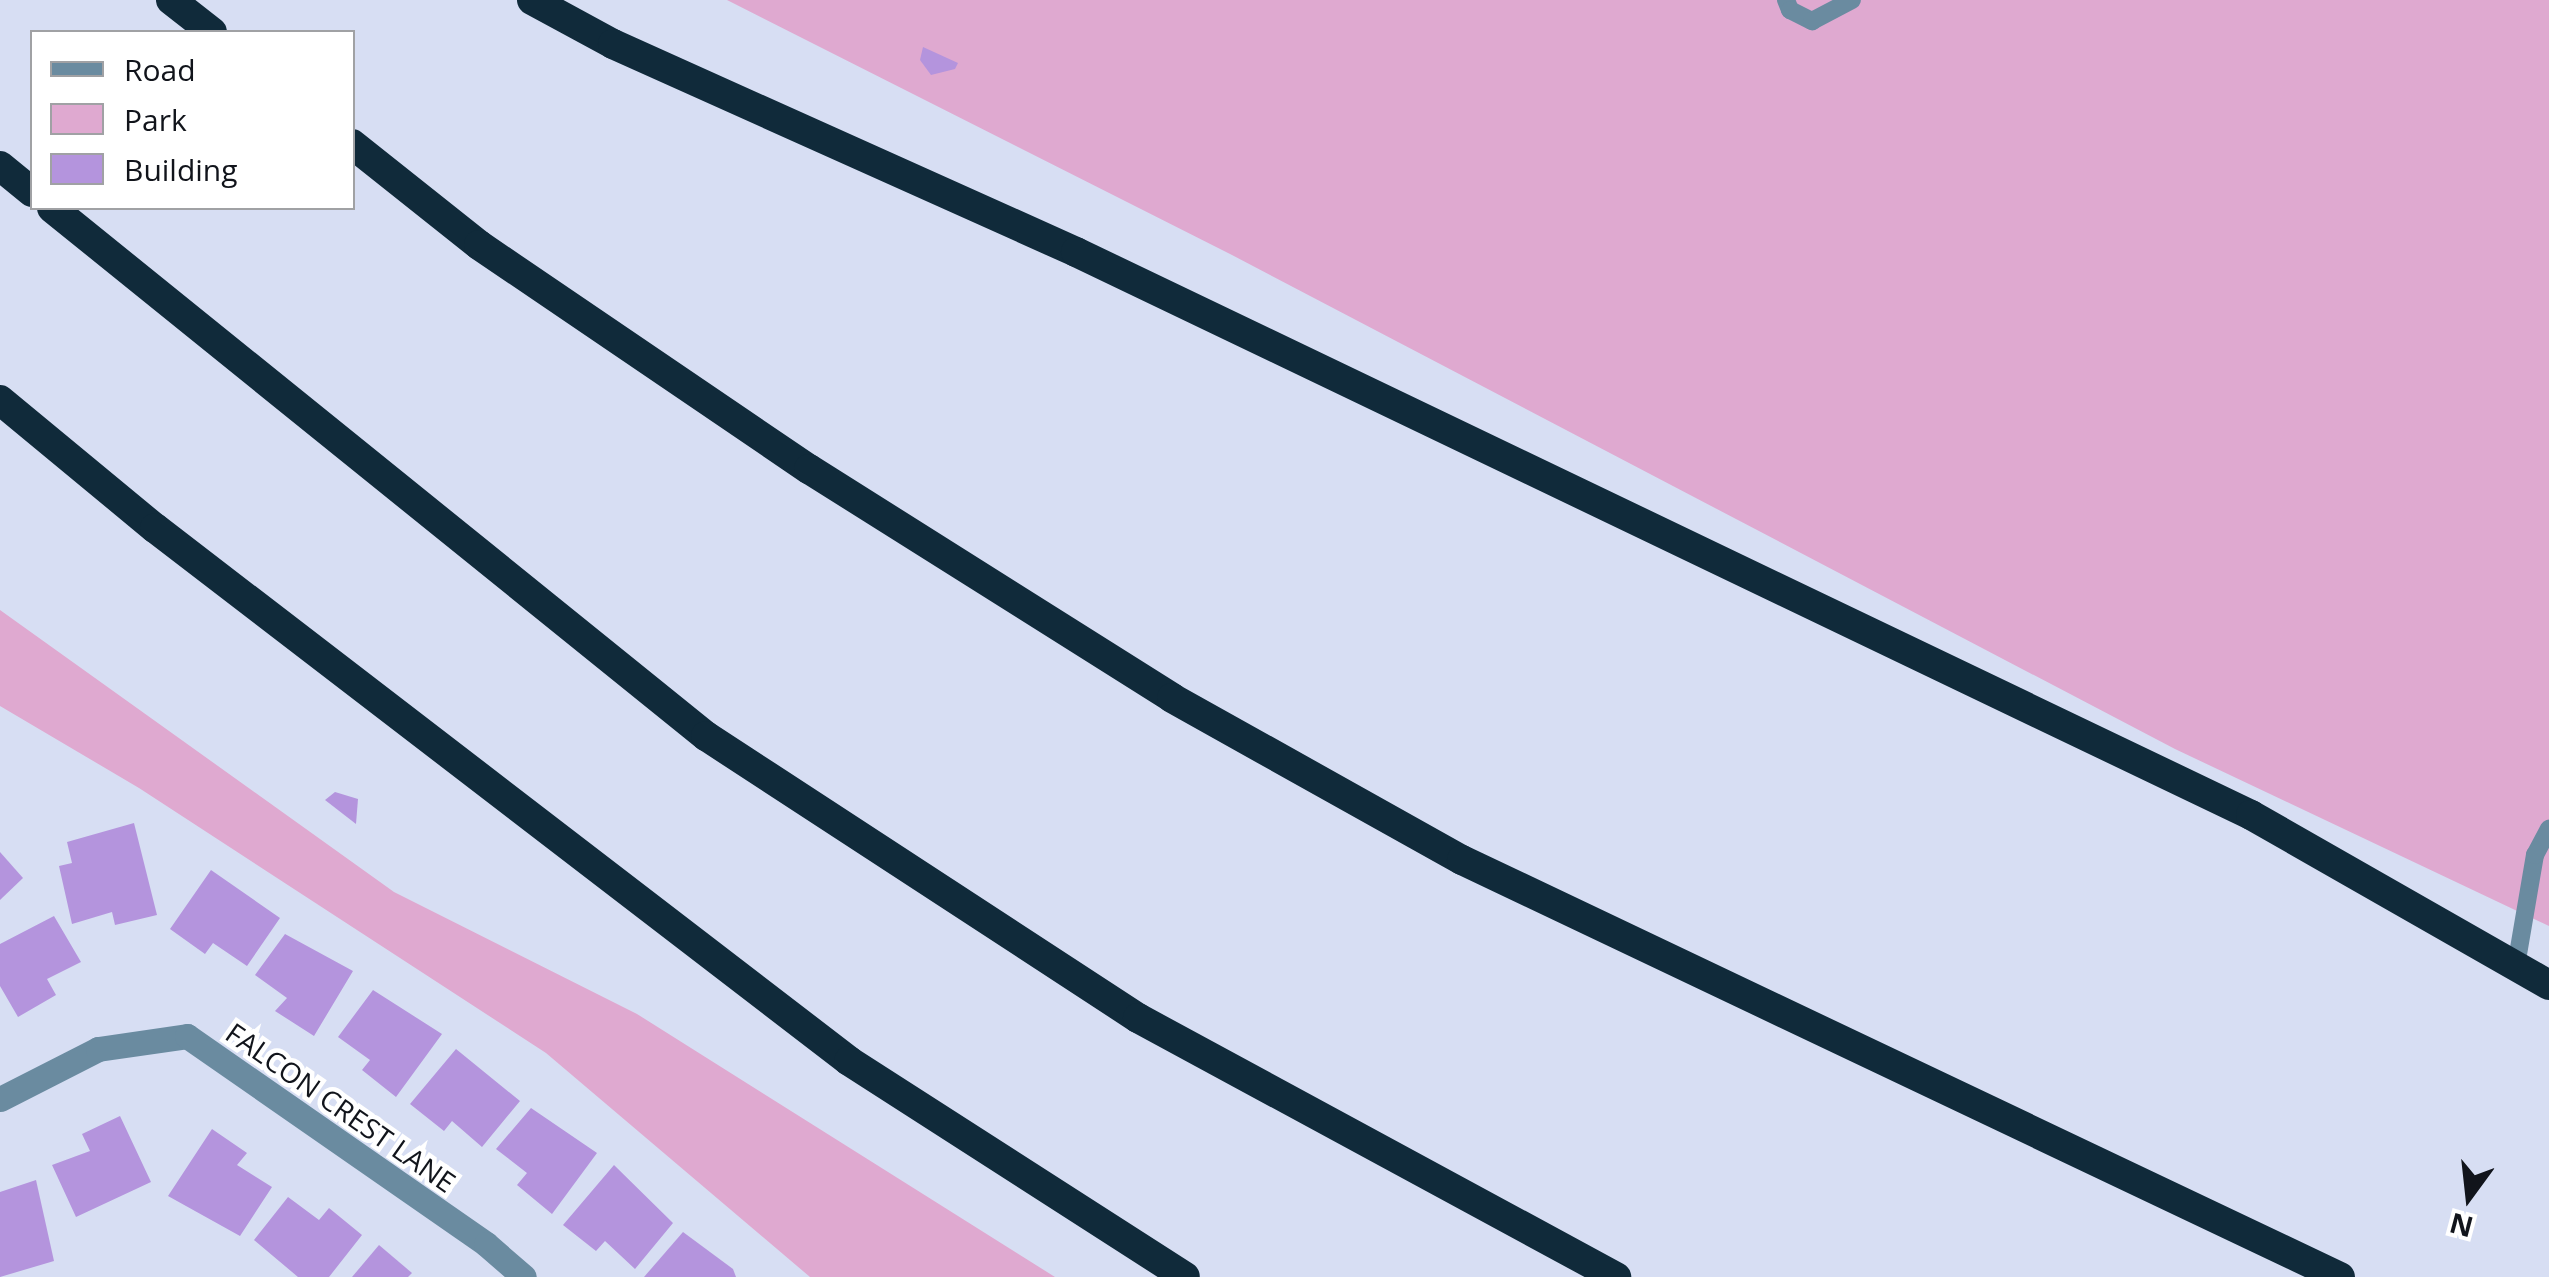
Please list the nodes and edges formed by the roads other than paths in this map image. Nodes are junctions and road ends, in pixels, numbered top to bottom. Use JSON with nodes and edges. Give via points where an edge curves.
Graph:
{"nodes":[{"id":1,"x":171,"y":0,"type":"edge"},
{"id":2,"x":532,"y":0,"type":"edge"},
{"id":3,"x":1786,"y":0,"type":"edge"},
{"id":4,"x":1852,"y":0,"type":"edge"},
{"id":5,"x":209,"y":30,"type":"edge"},
{"id":6,"x":355,"y":146,"type":"edge"},
{"id":7,"x":0,"y":166,"type":"edge"},
{"id":8,"x":30,"y":190,"type":"edge"},
{"id":9,"x":54,"y":210,"type":"edge"},
{"id":10,"x":0,"y":400,"type":"edge"},
{"id":11,"x":2549,"y":829,"type":"edge"},
{"id":12,"x":2516,"y":966,"type":"junction"},
{"id":13,"x":2549,"y":985,"type":"edge"},
{"id":14,"x":0,"y":1099,"type":"edge"},
{"id":15,"x":524,"y":1277,"type":"edge"},
{"id":16,"x":1185,"y":1277,"type":"edge"},
{"id":17,"x":1616,"y":1277,"type":"edge"},
{"id":18,"x":2340,"y":1277,"type":"edge"}],
"edges":[{"from":1,"to":5,"type":"highway"},
{"from":2,"to":12,"type":"highway","via":[[613,44],[1076,252],[2251,815]]},
{"from":3,"to":4,"type":"lane","via":[[1790,10],[1812,21]]},
{"from":6,"to":18,"type":"highway","via":[[480,245],[808,469],[1172,698],[1462,860]]},
{"from":7,"to":8,"type":"highway"},
{"from":9,"to":17,"type":"highway","via":[[706,736],[1138,1018]]},
{"from":10,"to":16,"type":"highway","via":[[155,528],[850,1061]]},
{"from":11,"to":12,"type":"lane","via":[[2536,854]]},
{"from":12,"to":13,"type":"highway"},
{"from":14,"to":15,"type":"street","name":"FALCON CREST LANE","via":[[98,1049],[187,1036]]}]}
